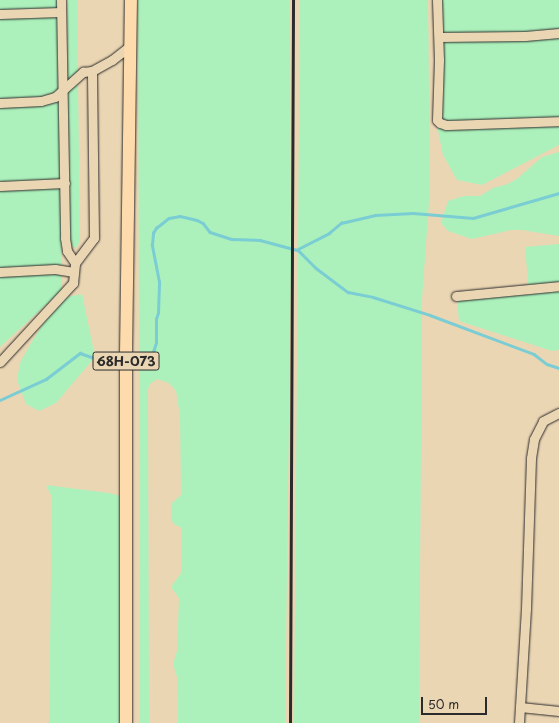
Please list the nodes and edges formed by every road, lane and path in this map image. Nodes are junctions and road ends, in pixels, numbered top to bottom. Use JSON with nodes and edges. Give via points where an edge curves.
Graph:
{"nodes":[{"id":1,"x":61,"y":0,"type":"edge"},
{"id":2,"x":131,"y":0,"type":"edge"},
{"id":3,"x":437,"y":0,"type":"edge"},
{"id":4,"x":61,"y":12,"type":"junction"},
{"id":5,"x":0,"y":14,"type":"edge"},
{"id":6,"x":559,"y":33,"type":"edge"},
{"id":7,"x":439,"y":37,"type":"junction"},
{"id":8,"x":130,"y":46,"type":"junction"},
{"id":9,"x":92,"y":71,"type":"junction"},
{"id":10,"x":63,"y":90,"type":"junction"},
{"id":11,"x":0,"y":103,"type":"edge"},
{"id":12,"x":559,"y":121,"type":"edge"},
{"id":13,"x":65,"y":183,"type":"junction"},
{"id":14,"x":0,"y":186,"type":"edge"},
{"id":15,"x":75,"y":267,"type":"junction"},
{"id":16,"x":0,"y":272,"type":"edge"},
{"id":17,"x":559,"y":286,"type":"edge"},
{"id":18,"x":456,"y":296,"type":"dead end"},
{"id":19,"x":0,"y":362,"type":"edge"},
{"id":20,"x":559,"y":413,"type":"edge"},
{"id":21,"x":520,"y":708,"type":"junction"},
{"id":22,"x":559,"y":711,"type":"edge"},
{"id":23,"x":126,"y":723,"type":"edge"},
{"id":24,"x":519,"y":723,"type":"edge"}],
"edges":[{"from":1,"to":4,"type":"lane"},
{"from":2,"to":8,"type":"main road","number":"68Н-073"},
{"from":3,"to":7,"type":"lane"},
{"from":4,"to":5,"type":"lane"},
{"from":4,"to":10,"type":"lane"},
{"from":6,"to":7,"type":"lane"},
{"from":7,"to":12,"type":"lane","via":[[437,120],[440,123]]},
{"from":8,"to":9,"type":"lane"},
{"from":8,"to":23,"type":"main road","number":"68Н-073","via":[[126,354]]},
{"from":9,"to":10,"type":"lane","via":[[83,72]]},
{"from":9,"to":15,"type":"lane","via":[[94,238]]},
{"from":10,"to":11,"type":"lane","via":[[55,97],[41,101]]},
{"from":10,"to":13,"type":"lane"},
{"from":13,"to":14,"type":"lane"},
{"from":13,"to":15,"type":"lane","via":[[65,238],[67,251]]},
{"from":15,"to":16,"type":"lane"},
{"from":15,"to":19,"type":"lane","via":[[73,283]]},
{"from":17,"to":18,"type":"lane"},
{"from":20,"to":21,"type":"lane","via":[[543,421],[534,439],[531,458]]},
{"from":21,"to":22,"type":"lane"},
{"from":21,"to":24,"type":"lane"}]}
